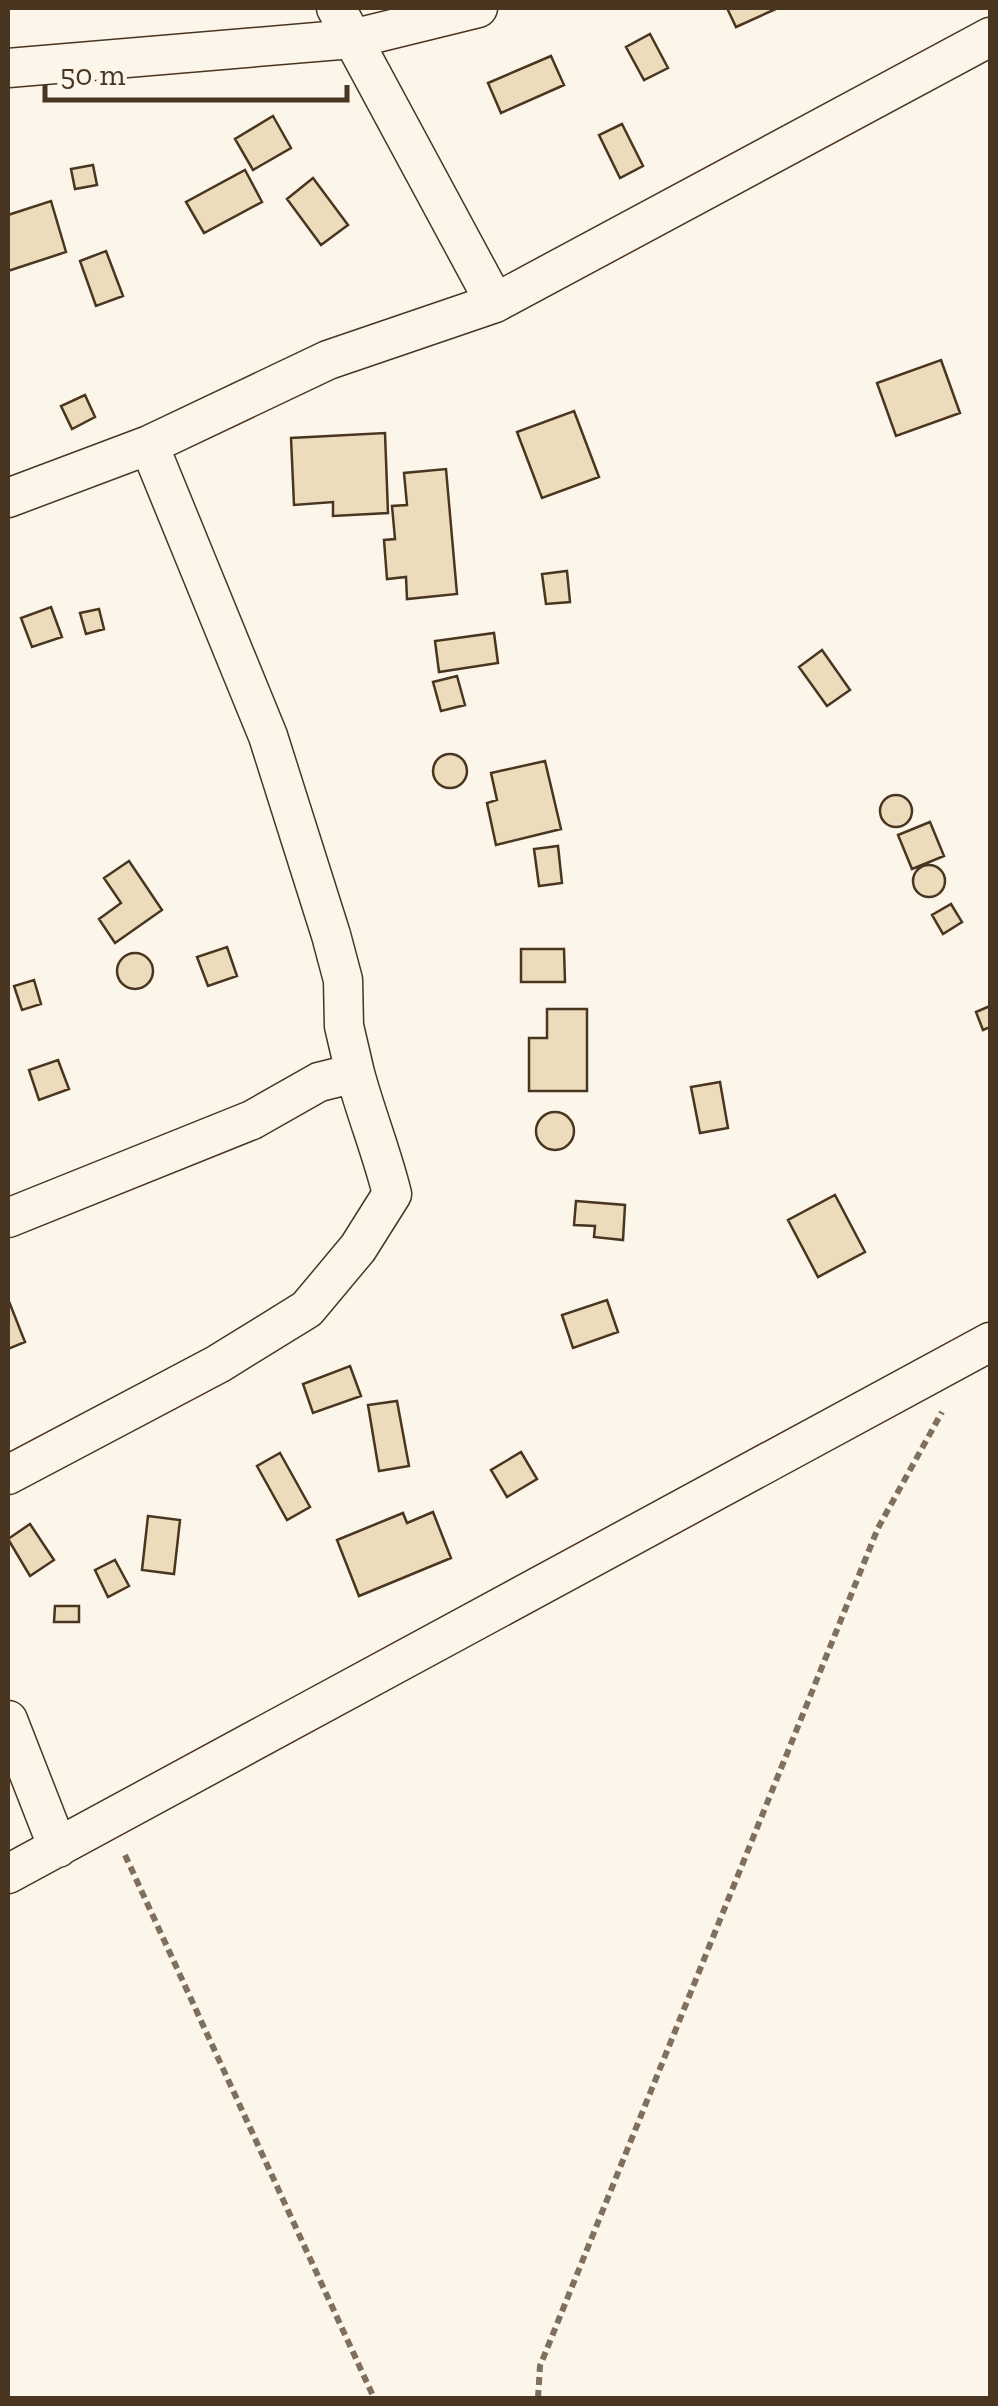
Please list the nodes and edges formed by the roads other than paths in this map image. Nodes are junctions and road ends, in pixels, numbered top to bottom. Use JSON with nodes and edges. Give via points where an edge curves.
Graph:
{"nodes":[{"id":1,"x":478,"y":8,"type":"edge"},
{"id":2,"x":344,"y":24,"type":"edge"},
{"id":3,"x":990,"y":37,"type":"edge"},
{"id":4,"x":8,"y":68,"type":"edge"},
{"id":5,"x":496,"y":302,"type":"junction"},
{"id":6,"x":148,"y":444,"type":"junction"},
{"id":7,"x":8,"y":498,"type":"edge"},
{"id":8,"x":356,"y":1073,"type":"junction"},
{"id":9,"x":8,"y":1218,"type":"edge"},
{"id":10,"x":983,"y":1346,"type":"edge"},
{"id":11,"x":8,"y":1475,"type":"edge"},
{"id":12,"x":8,"y":1720,"type":"edge"},
{"id":13,"x":58,"y":1848,"type":"junction"},
{"id":14,"x":8,"y":1874,"type":"edge"}],
"edges":[{"from":1,"to":2,"type":"street"},
{"from":2,"to":4,"type":"street"},
{"from":2,"to":5,"type":"street"},
{"from":3,"to":5,"type":"street"},
{"from":5,"to":6,"type":"street","via":[[328,360]]},
{"from":6,"to":7,"type":"street"},
{"from":6,"to":8,"type":"street","via":[[268,736],[332,935]]},
{"from":8,"to":9,"type":"street","via":[[319,1082],[252,1120]]},
{"from":8,"to":11,"type":"street","via":[[392,1194],[307,1309]]},
{"from":10,"to":13,"type":"street"},
{"from":12,"to":13,"type":"street"},
{"from":13,"to":14,"type":"street"}]}
